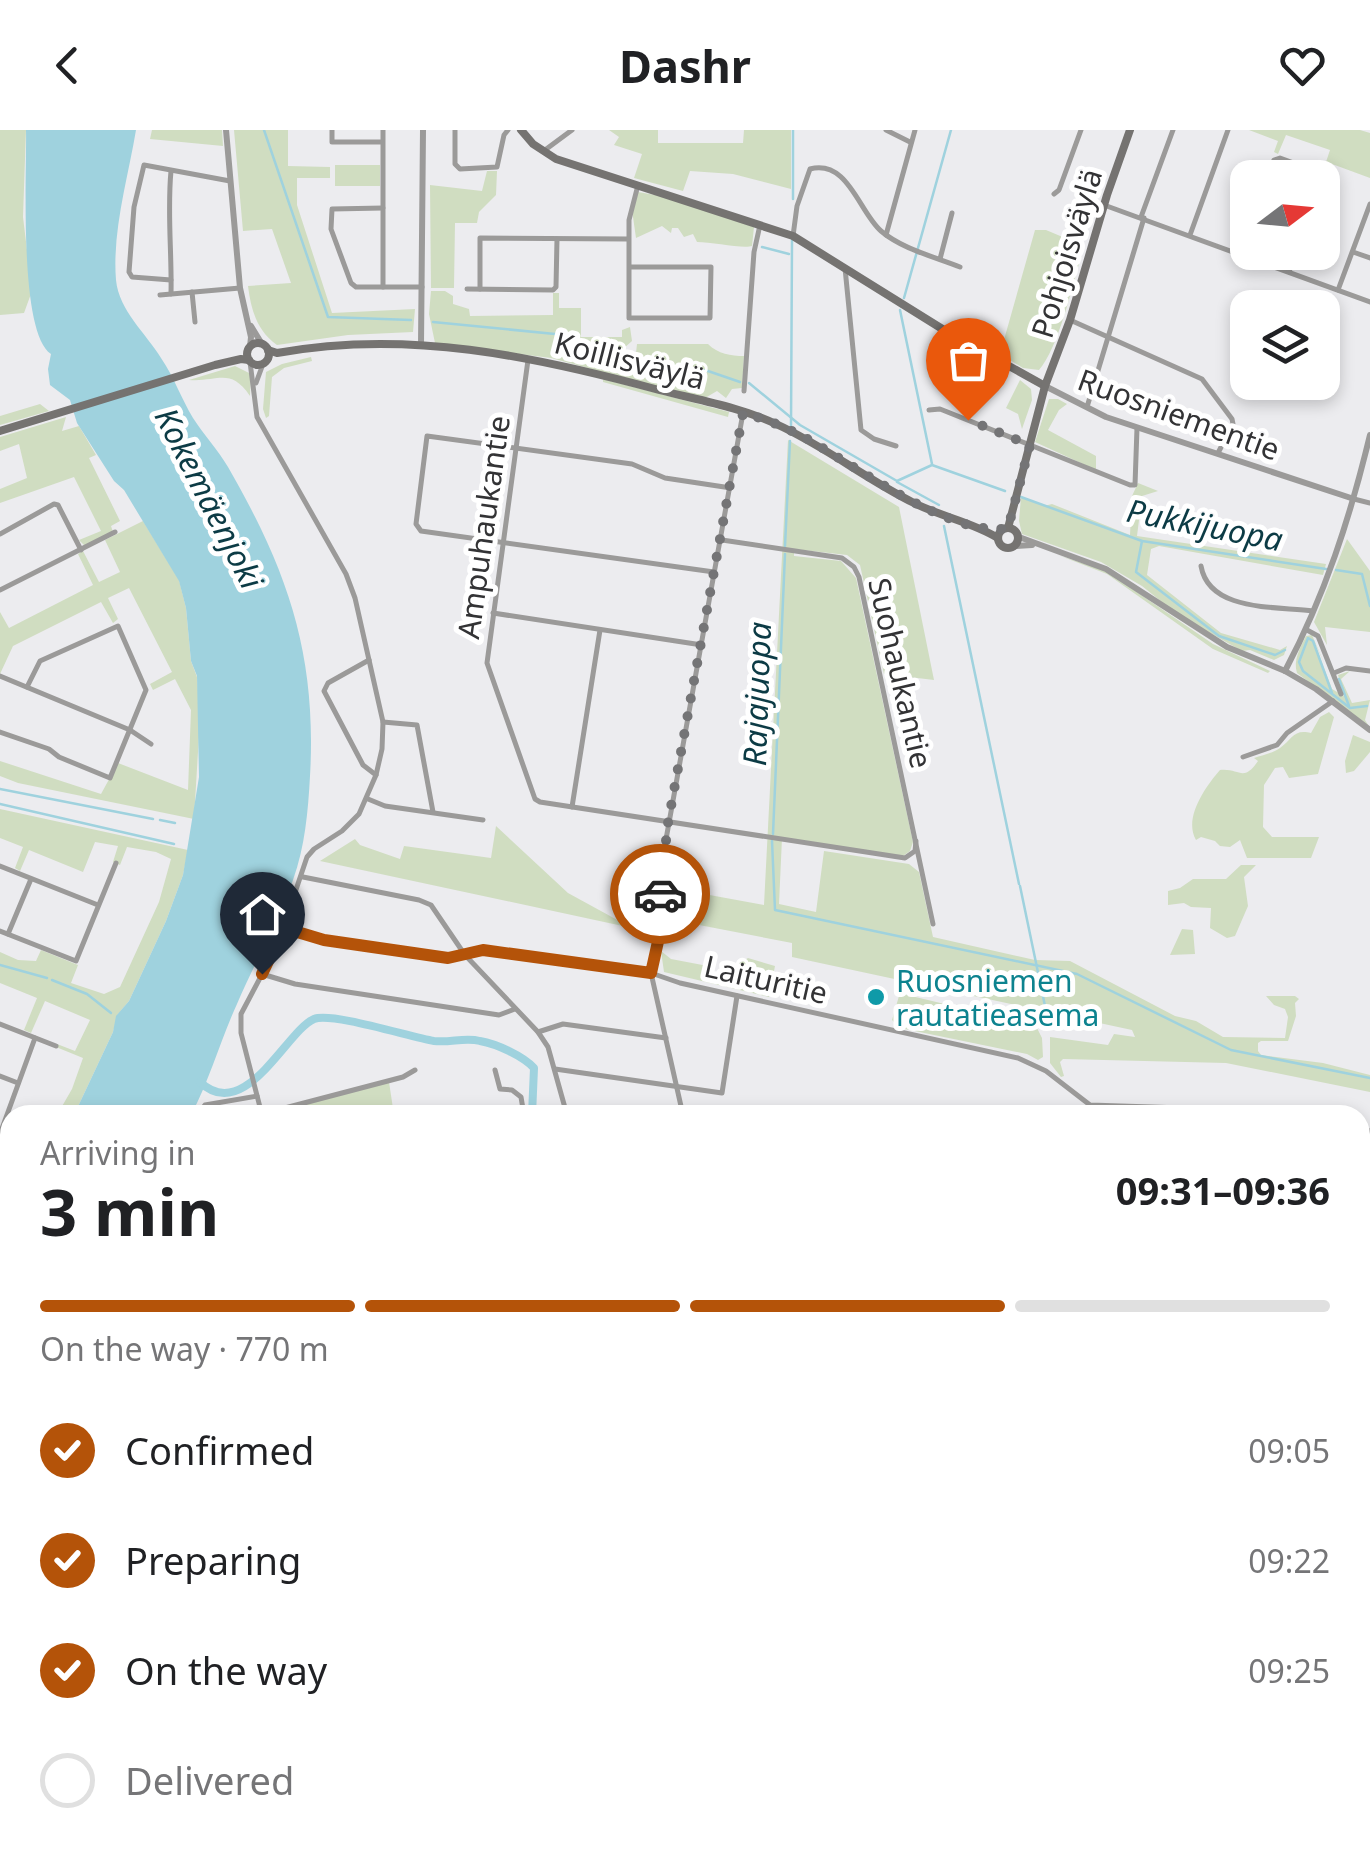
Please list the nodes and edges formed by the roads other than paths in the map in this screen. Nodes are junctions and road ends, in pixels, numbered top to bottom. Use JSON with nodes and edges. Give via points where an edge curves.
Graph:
{"nodes":[{"id":1,"x":226,"y":130,"type":"edge"},
{"id":2,"x":332,"y":130,"type":"edge"},
{"id":3,"x":383,"y":130,"type":"edge"},
{"id":4,"x":423,"y":130,"type":"edge"},
{"id":5,"x":455,"y":130,"type":"edge"},
{"id":6,"x":508,"y":130,"type":"edge"},
{"id":7,"x":521,"y":130,"type":"edge"},
{"id":8,"x":572,"y":130,"type":"edge"},
{"id":9,"x":886,"y":130,"type":"edge"},
{"id":10,"x":914,"y":130,"type":"edge"},
{"id":11,"x":1081,"y":130,"type":"edge"},
{"id":12,"x":1130,"y":130,"type":"edge"},
{"id":13,"x":1173,"y":130,"type":"edge"},
{"id":14,"x":1228,"y":130,"type":"edge"},
{"id":15,"x":383,"y":142,"type":"junction"},
{"id":16,"x":910,"y":142,"type":"junction"},
{"id":17,"x":543,"y":152,"type":"junction"},
{"id":18,"x":171,"y":171,"type":"junction"},
{"id":19,"x":230,"y":181,"type":"junction"},
{"id":20,"x":638,"y":185,"type":"junction"},
{"id":21,"x":1054,"y":194,"type":"dead end"},
{"id":22,"x":1370,"y":204,"type":"edge"},
{"id":23,"x":1104,"y":205,"type":"junction"},
{"id":24,"x":383,"y":208,"type":"junction"},
{"id":25,"x":952,"y":213,"type":"dead end"},
{"id":26,"x":1142,"y":218,"type":"junction"},
{"id":27,"x":760,"y":224,"type":"junction"},
{"id":28,"x":886,"y":235,"type":"junction"},
{"id":29,"x":1190,"y":235,"type":"junction"},
{"id":30,"x":793,"y":236,"type":"junction"},
{"id":31,"x":556,"y":238,"type":"junction"},
{"id":32,"x":628,"y":239,"type":"junction"},
{"id":33,"x":1230,"y":250,"type":"edge"},
{"id":34,"x":1353,"y":252,"type":"junction"},
{"id":35,"x":1370,"y":258,"type":"edge"},
{"id":36,"x":940,"y":259,"type":"junction"},
{"id":37,"x":629,"y":267,"type":"junction"},
{"id":38,"x":960,"y":267,"type":"dead end"},
{"id":39,"x":845,"y":268,"type":"junction"},
{"id":40,"x":1283,"y":270,"type":"edge"},
{"id":41,"x":1288,"y":272,"type":"joint"},
{"id":42,"x":171,"y":280,"type":"junction"},
{"id":43,"x":382,"y":287,"type":"junction"},
{"id":44,"x":240,"y":288,"type":"junction"},
{"id":45,"x":422,"y":288,"type":"junction"},
{"id":46,"x":467,"y":290,"type":"dead end"},
{"id":47,"x":480,"y":290,"type":"junction"},
{"id":48,"x":1338,"y":290,"type":"joint"},
{"id":49,"x":1340,"y":291,"type":"edge"},
{"id":50,"x":192,"y":292,"type":"junction"},
{"id":51,"x":171,"y":294,"type":"junction"},
{"id":52,"x":160,"y":295,"type":"dead end"},
{"id":53,"x":1370,"y":302,"type":"edge"},
{"id":54,"x":1070,"y":320,"type":"junction"},
{"id":55,"x":247,"y":321,"type":"junction"},
{"id":56,"x":195,"y":322,"type":"dead end"},
{"id":57,"x":1108,"y":336,"type":"junction"},
{"id":58,"x":421,"y":345,"type":"junction"},
{"id":59,"x":265,"y":347,"type":"junction"},
{"id":60,"x":249,"y":348,"type":"junction"},
{"id":61,"x":297,"y":351,"type":"junction"},
{"id":62,"x":529,"y":357,"type":"junction"},
{"id":63,"x":250,"y":362,"type":"junction"},
{"id":64,"x":264,"y":363,"type":"junction"},
{"id":65,"x":215,"y":365,"type":"junction"},
{"id":66,"x":1046,"y":386,"type":"junction"},
{"id":67,"x":254,"y":390,"type":"junction"},
{"id":68,"x":744,"y":392,"type":"dead end"},
{"id":69,"x":1086,"y":409,"type":"junction"},
{"id":70,"x":929,"y":410,"type":"dead end"},
{"id":71,"x":743,"y":413,"type":"junction"},
{"id":72,"x":1137,"y":428,"type":"junction"},
{"id":73,"x":0,"y":431,"type":"edge"},
{"id":74,"x":1370,"y":435,"type":"edge"},
{"id":75,"x":1030,"y":445,"type":"junction"},
{"id":76,"x":896,"y":446,"type":"dead end"},
{"id":77,"x":516,"y":447,"type":"junction"},
{"id":78,"x":1218,"y":454,"type":"junction"},
{"id":79,"x":731,"y":488,"type":"junction"},
{"id":80,"x":1354,"y":499,"type":"junction"},
{"id":81,"x":1370,"y":503,"type":"edge"},
{"id":82,"x":115,"y":532,"type":"dead end"},
{"id":83,"x":0,"y":534,"type":"edge"},
{"id":84,"x":1010,"y":535,"type":"junction"},
{"id":85,"x":722,"y":540,"type":"junction"},
{"id":86,"x":503,"y":544,"type":"junction"},
{"id":87,"x":80,"y":550,"type":"junction"},
{"id":88,"x":1201,"y":566,"type":"dead end"},
{"id":89,"x":715,"y":572,"type":"junction"},
{"id":90,"x":0,"y":590,"type":"edge"},
{"id":91,"x":1316,"y":612,"type":"junction"},
{"id":92,"x":493,"y":614,"type":"junction"},
{"id":93,"x":600,"y":630,"type":"junction"},
{"id":94,"x":1307,"y":630,"type":"junction"},
{"id":95,"x":702,"y":645,"type":"junction"},
{"id":96,"x":370,"y":660,"type":"junction"},
{"id":97,"x":1285,"y":670,"type":"junction"},
{"id":98,"x":1370,"y":671,"type":"edge"},
{"id":99,"x":1333,"y":674,"type":"junction"},
{"id":100,"x":0,"y":676,"type":"edge"},
{"id":101,"x":27,"y":687,"type":"junction"},
{"id":102,"x":1340,"y":694,"type":"dead end"},
{"id":103,"x":1333,"y":702,"type":"junction"},
{"id":104,"x":383,"y":722,"type":"junction"},
{"id":105,"x":130,"y":730,"type":"junction"},
{"id":106,"x":1370,"y":730,"type":"edge"},
{"id":107,"x":0,"y":732,"type":"edge"},
{"id":108,"x":151,"y":744,"type":"dead end"},
{"id":109,"x":1243,"y":757,"type":"dead end"},
{"id":110,"x":376,"y":776,"type":"junction"},
{"id":111,"x":368,"y":798,"type":"junction"},
{"id":112,"x":572,"y":807,"type":"junction"},
{"id":113,"x":433,"y":812,"type":"junction"},
{"id":114,"x":483,"y":820,"type":"dead end"},
{"id":115,"x":668,"y":823,"type":"junction"},
{"id":116,"x":916,"y":842,"type":"junction"},
{"id":117,"x":116,"y":863,"type":"dead end"},
{"id":118,"x":0,"y":866,"type":"edge"},
{"id":119,"x":303,"y":878,"type":"junction"},
{"id":120,"x":31,"y":879,"type":"junction"},
{"id":121,"x":98,"y":905,"type":"junction"},
{"id":122,"x":933,"y":924,"type":"dead end"},
{"id":123,"x":284,"y":928,"type":"junction"},
{"id":124,"x":0,"y":931,"type":"edge"},
{"id":125,"x":8,"y":934,"type":"junction"},
{"id":126,"x":465,"y":954,"type":"junction"},
{"id":127,"x":651,"y":973,"type":"junction"},
{"id":128,"x":262,"y":974,"type":"junction"},
{"id":129,"x":737,"y":996,"type":"junction"},
{"id":130,"x":516,"y":1009,"type":"junction"},
{"id":131,"x":0,"y":1024,"type":"edge"},
{"id":132,"x":538,"y":1032,"type":"junction"},
{"id":133,"x":35,"y":1038,"type":"junction"},
{"id":134,"x":666,"y":1038,"type":"junction"},
{"id":135,"x":56,"y":1046,"type":"dead end"},
{"id":136,"x":554,"y":1068,"type":"junction"},
{"id":137,"x":415,"y":1070,"type":"dead end"},
{"id":138,"x":495,"y":1070,"type":"dead end"},
{"id":139,"x":0,"y":1076,"type":"edge"},
{"id":140,"x":18,"y":1083,"type":"junction"},
{"id":141,"x":676,"y":1086,"type":"junction"},
{"id":142,"x":257,"y":1096,"type":"junction"},
{"id":143,"x":10,"y":1105,"type":"edge"},
{"id":144,"x":205,"y":1105,"type":"edge"},
{"id":145,"x":260,"y":1105,"type":"edge"},
{"id":146,"x":296,"y":1105,"type":"edge"},
{"id":147,"x":522,"y":1105,"type":"edge"},
{"id":148,"x":565,"y":1105,"type":"edge"},
{"id":149,"x":680,"y":1105,"type":"edge"},
{"id":150,"x":1090,"y":1105,"type":"edge"}],
"edges":[{"from":1,"to":19,"type":"street"},
{"from":2,"to":15,"type":"street","via":[[332,142]]},
{"from":3,"to":15,"type":"street"},
{"from":4,"to":45,"type":"street"},
{"from":5,"to":6,"type":"street","via":[[460,168],[497,167]]},
{"from":7,"to":17,"type":"main road","name":"Ruosniementie"},
{"from":8,"to":17,"type":"street"},
{"from":9,"to":16,"type":"street"},
{"from":10,"to":16,"type":"street"},
{"from":11,"to":21,"type":"street"},
{"from":12,"to":23,"type":"main road","name":"Pohjoisväylä"},
{"from":13,"to":26,"type":"street"},
{"from":14,"to":29,"type":"street"},
{"from":15,"to":24,"type":"street"},
{"from":16,"to":28,"type":"street"},
{"from":17,"to":20,"type":"main road","name":"Ruosniementie"},
{"from":18,"to":19,"type":"street"},
{"from":18,"to":42,"type":"street"},
{"from":18,"to":42,"type":"street","via":[[144,166],[128,272]]},
{"from":19,"to":44,"type":"street"},
{"from":20,"to":27,"type":"main road","name":"Ruosniementie"},
{"from":20,"to":32,"type":"street"},
{"from":22,"to":34,"type":"street"},
{"from":23,"to":26,"type":"street"},
{"from":23,"to":54,"type":"main road","name":"Pohjoisväylä"},
{"from":24,"to":43,"type":"street"},
{"from":24,"to":43,"type":"street","via":[[332,209],[351,283]]},
{"from":25,"to":36,"type":"street"},
{"from":26,"to":29,"type":"street"},
{"from":26,"to":57,"type":"street"},
{"from":27,"to":30,"type":"main road","name":"Ruosniementie"},
{"from":27,"to":68,"type":"street"},
{"from":28,"to":30,"type":"street","via":[[844,180],[814,167],[796,206]]},
{"from":28,"to":36,"type":"street"},
{"from":29,"to":33,"type":"street"},
{"from":30,"to":39,"type":"main road","name":"Ruosniementie"},
{"from":31,"to":32,"type":"street"},
{"from":31,"to":47,"type":"street","via":[[553,290]]},
{"from":31,"to":47,"type":"street","via":[[480,238]]},
{"from":32,"to":37,"type":"street"},
{"from":34,"to":35,"type":"street"},
{"from":34,"to":48,"type":"street"},
{"from":36,"to":38,"type":"street"},
{"from":37,"to":37,"type":"street","via":[[629,318],[710,318],[711,267]]},
{"from":39,"to":66,"type":"main road","name":"Ruosniementie"},
{"from":39,"to":76,"type":"street","via":[[861,430]]},
{"from":40,"to":41,"type":"street"},
{"from":41,"to":48,"type":"street"},
{"from":42,"to":51,"type":"street"},
{"from":43,"to":45,"type":"street"},
{"from":44,"to":50,"type":"street"},
{"from":44,"to":55,"type":"street"},
{"from":45,"to":58,"type":"street"},
{"from":46,"to":47,"type":"street"},
{"from":49,"to":53,"type":"street"},
{"from":50,"to":51,"type":"street"},
{"from":50,"to":56,"type":"street"},
{"from":51,"to":52,"type":"street"},
{"from":54,"to":57,"type":"street"},
{"from":54,"to":66,"type":"main road","name":"Pohjoisväylä"},
{"from":55,"to":59,"type":"street"},
{"from":55,"to":60,"type":"street"},
{"from":57,"to":69,"type":"street"},
{"from":57,"to":78,"type":"street","via":[[1202,380],[1232,418]]},
{"from":58,"to":61,"type":"main road","name":"Koillisväylä","via":[[361,342]]},
{"from":58,"to":62,"type":"main road","name":"Koillisväylä"},
{"from":59,"to":60,"type":"main road","name":"Koillisväylä"},
{"from":59,"to":61,"type":"main road","name":"Koillisväylä"},
{"from":59,"to":64,"type":"main road"},
{"from":60,"to":63,"type":"main road"},
{"from":60,"to":65,"type":"main road"},
{"from":61,"to":64,"type":"main road","name":"Koillisväylä"},
{"from":62,"to":71,"type":"main road","name":"Koillisväylä"},
{"from":62,"to":77,"type":"street","name":"Ampuhaukantie"},
{"from":63,"to":64,"type":"main road"},
{"from":63,"to":65,"type":"main road"},
{"from":63,"to":67,"type":"street"},
{"from":64,"to":67,"type":"street"},
{"from":65,"to":73,"type":"main road"},
{"from":66,"to":69,"type":"street","name":"Ruosniementie"},
{"from":66,"to":75,"type":"main road","name":"Pohjoisväylä"},
{"from":67,"to":96,"type":"street","via":[[262,427],[346,574]]},
{"from":69,"to":72,"type":"street","name":"Ruosniementie"},
{"from":70,"to":75,"type":"street"},
{"from":71,"to":79,"type":"street"},
{"from":71,"to":84,"type":"main road","name":"Koillisväylä","via":[[799,434],[918,505]]},
{"from":72,"to":75,"type":"street","via":[[1135,485]]},
{"from":72,"to":78,"type":"street","name":"Ruosniementie"},
{"from":74,"to":80,"type":"street"},
{"from":75,"to":84,"type":"main road","name":"Pohjoisväylä"},
{"from":77,"to":79,"type":"street","via":[[632,464],[666,478]]},
{"from":77,"to":86,"type":"street","name":"Ampuhaukantie"},
{"from":77,"to":86,"type":"street","via":[[428,436],[416,524],[421,531]]},
{"from":78,"to":80,"type":"street","name":"Ruosniementie"},
{"from":79,"to":85,"type":"street"},
{"from":80,"to":81,"type":"street"},
{"from":80,"to":91,"type":"street"},
{"from":82,"to":87,"type":"street"},
{"from":83,"to":87,"type":"street","via":[[54,504]]},
{"from":84,"to":97,"type":"street","name":"Koillisväylä","via":[[1106,569],[1227,648]]},
{"from":85,"to":89,"type":"street"},
{"from":85,"to":116,"type":"street","name":"Suohaukantie","via":[[842,558],[854,567]]},
{"from":86,"to":89,"type":"street"},
{"from":86,"to":92,"type":"street","name":"Ampuhaukantie"},
{"from":87,"to":90,"type":"street"},
{"from":88,"to":91,"type":"street","via":[[1203,580],[1226,600]]},
{"from":89,"to":95,"type":"street"},
{"from":91,"to":94,"type":"street"},
{"from":92,"to":93,"type":"street"},
{"from":92,"to":112,"type":"street","name":"Ampuhaukantie","via":[[487,662],[532,792],[540,802]]},
{"from":93,"to":95,"type":"street"},
{"from":93,"to":112,"type":"street"},
{"from":94,"to":97,"type":"street"},
{"from":94,"to":99,"type":"street","via":[[1318,636]]},
{"from":95,"to":115,"type":"street"},
{"from":96,"to":104,"type":"street"},
{"from":96,"to":110,"type":"street","via":[[325,687],[363,765]]},
{"from":97,"to":103,"type":"street"},
{"from":98,"to":99,"type":"street"},
{"from":99,"to":102,"type":"street"},
{"from":100,"to":101,"type":"street"},
{"from":101,"to":105,"type":"street"},
{"from":101,"to":105,"type":"street","via":[[40,661],[118,626],[146,690]]},
{"from":103,"to":106,"type":"street"},
{"from":103,"to":109,"type":"street","via":[[1277,745]]},
{"from":104,"to":110,"type":"street"},
{"from":104,"to":113,"type":"street","via":[[419,728]]},
{"from":105,"to":107,"type":"street","via":[[110,778]]},
{"from":105,"to":108,"type":"street"},
{"from":110,"to":111,"type":"street"},
{"from":111,"to":113,"type":"street"},
{"from":111,"to":119,"type":"street","via":[[342,832],[310,854]]},
{"from":112,"to":115,"type":"street","name":"Ampuhaukantie"},
{"from":113,"to":114,"type":"street"},
{"from":115,"to":116,"type":"street","name":"Ampuhaukantie","via":[[905,858]]},
{"from":115,"to":127,"type":"street"},
{"from":116,"to":122,"type":"street","name":"Suohaukantie"},
{"from":117,"to":121,"type":"street"},
{"from":118,"to":120,"type":"street"},
{"from":119,"to":123,"type":"street"},
{"from":119,"to":126,"type":"street","via":[[431,905]]},
{"from":120,"to":121,"type":"street"},
{"from":120,"to":125,"type":"street"},
{"from":121,"to":125,"type":"street","via":[[76,961]]},
{"from":123,"to":126,"type":"street","name":"Laituritie","via":[[448,958]]},
{"from":123,"to":128,"type":"street"},
{"from":124,"to":125,"type":"street"},
{"from":126,"to":127,"type":"street","name":"Laituritie","via":[[483,950]]},
{"from":126,"to":130,"type":"street"},
{"from":127,"to":129,"type":"street","name":"Laituritie"},
{"from":127,"to":134,"type":"street"},
{"from":128,"to":130,"type":"street","via":[[499,1015]]},
{"from":128,"to":142,"type":"street","via":[[240,1020]]},
{"from":129,"to":141,"type":"street","via":[[722,1093]]},
{"from":129,"to":150,"type":"street","name":"Laituritie","via":[[1018,1058]]},
{"from":130,"to":132,"type":"street"},
{"from":131,"to":133,"type":"street"},
{"from":132,"to":134,"type":"street","via":[[563,1024]]},
{"from":132,"to":136,"type":"street"},
{"from":133,"to":135,"type":"street"},
{"from":133,"to":140,"type":"street"},
{"from":134,"to":141,"type":"street"},
{"from":136,"to":141,"type":"street"},
{"from":136,"to":148,"type":"street"},
{"from":137,"to":146,"type":"street"},
{"from":138,"to":147,"type":"street","via":[[500,1089],[512,1090]]},
{"from":139,"to":140,"type":"street"},
{"from":140,"to":143,"type":"street"},
{"from":141,"to":149,"type":"street"},
{"from":142,"to":144,"type":"street"},
{"from":142,"to":145,"type":"street"}]}
